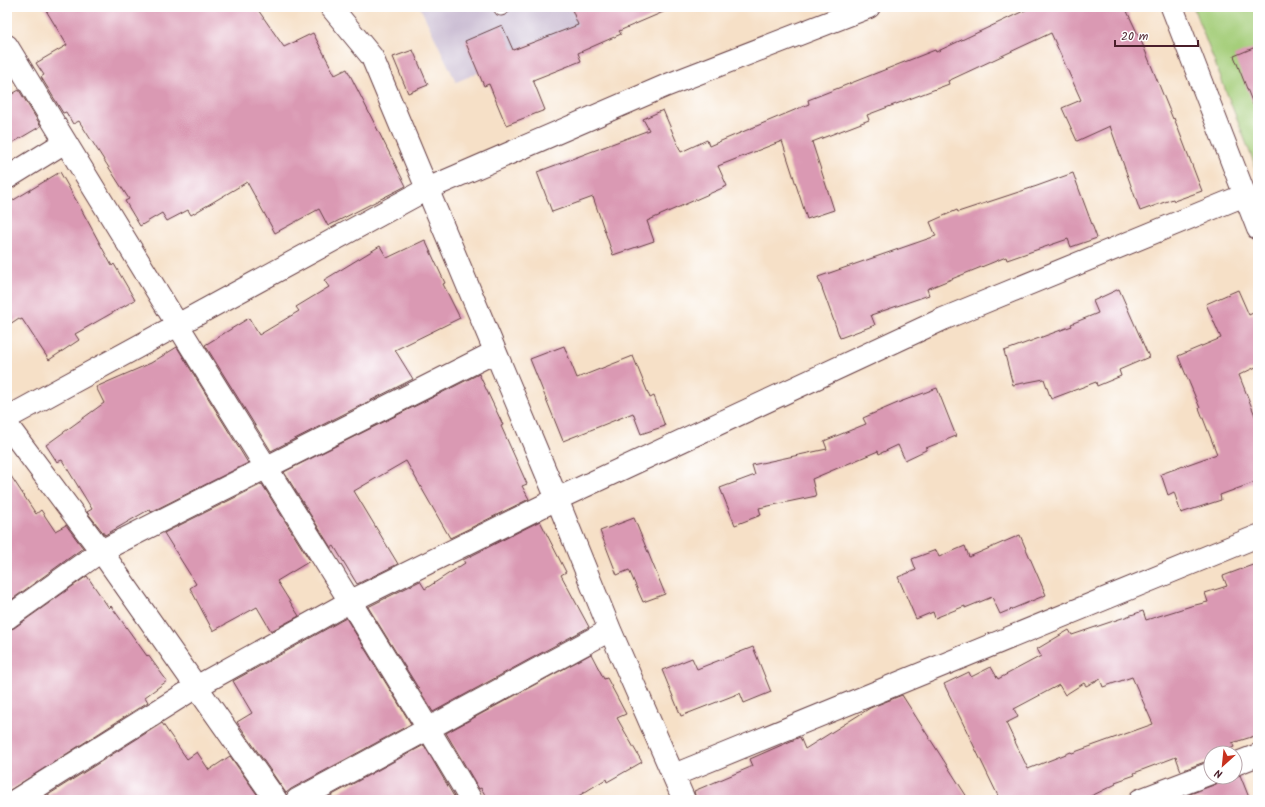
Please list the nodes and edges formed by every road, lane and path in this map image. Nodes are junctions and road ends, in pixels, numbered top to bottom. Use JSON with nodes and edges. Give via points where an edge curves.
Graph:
{"nodes":[{"id":1,"x":331,"y":7,"type":"edge"},
{"id":2,"x":500,"y":7,"type":"edge"},
{"id":3,"x":504,"y":7,"type":"edge"},
{"id":4,"x":869,"y":7,"type":"edge"},
{"id":5,"x":1172,"y":7,"type":"edge"},
{"id":6,"x":7,"y":46,"type":"edge"},
{"id":7,"x":65,"y":142,"type":"junction"},
{"id":8,"x":7,"y":178,"type":"edge"},
{"id":9,"x":427,"y":189,"type":"junction"},
{"id":10,"x":1245,"y":195,"type":"junction"},
{"id":11,"x":1258,"y":229,"type":"edge"},
{"id":12,"x":178,"y":325,"type":"junction"},
{"id":13,"x":495,"y":352,"type":"junction"},
{"id":14,"x":7,"y":418,"type":"edge"},
{"id":15,"x":7,"y":425,"type":"edge"},
{"id":16,"x":266,"y":467,"type":"junction"},
{"id":17,"x":557,"y":499,"type":"junction"},
{"id":18,"x":1258,"y":536,"type":"edge"},
{"id":19,"x":101,"y":551,"type":"junction"},
{"id":20,"x":351,"y":601,"type":"junction"},
{"id":21,"x":7,"y":618,"type":"edge"},
{"id":22,"x":610,"y":630,"type":"junction"},
{"id":23,"x":196,"y":687,"type":"junction"},
{"id":24,"x":429,"y":728,"type":"junction"},
{"id":25,"x":1258,"y":755,"type":"edge"},
{"id":26,"x":1243,"y":761,"type":"edge"},
{"id":27,"x":674,"y":775,"type":"junction"},
{"id":28,"x":1203,"y":776,"type":"edge"},
{"id":29,"x":16,"y":800,"type":"edge"},
{"id":30,"x":276,"y":800,"type":"edge"},
{"id":31,"x":297,"y":800,"type":"edge"},
{"id":32,"x":471,"y":800,"type":"edge"},
{"id":33,"x":684,"y":800,"type":"edge"},
{"id":34,"x":1140,"y":800,"type":"edge"}],
"edges":[{"from":1,"to":9,"type":"street","via":[[372,57]]},
{"from":2,"to":3,"type":"lane"},
{"from":4,"to":9,"type":"street","via":[[664,86]]},
{"from":5,"to":10,"type":"street"},
{"from":6,"to":7,"type":"street"},
{"from":7,"to":8,"type":"street"},
{"from":7,"to":12,"type":"street"},
{"from":9,"to":12,"type":"street"},
{"from":9,"to":13,"type":"street"},
{"from":10,"to":11,"type":"street"},
{"from":10,"to":17,"type":"street","via":[[943,318]]},
{"from":12,"to":14,"type":"street"},
{"from":12,"to":16,"type":"street"},
{"from":13,"to":16,"type":"street"},
{"from":13,"to":17,"type":"street"},
{"from":15,"to":19,"type":"street"},
{"from":16,"to":19,"type":"street"},
{"from":16,"to":20,"type":"street"},
{"from":17,"to":20,"type":"street"},
{"from":17,"to":22,"type":"street"},
{"from":18,"to":27,"type":"street"},
{"from":19,"to":21,"type":"street"},
{"from":19,"to":23,"type":"street"},
{"from":20,"to":23,"type":"street"},
{"from":20,"to":24,"type":"street"},
{"from":22,"to":24,"type":"street"},
{"from":22,"to":27,"type":"street"},
{"from":23,"to":29,"type":"street"},
{"from":23,"to":30,"type":"street"},
{"from":24,"to":31,"type":"street"},
{"from":24,"to":32,"type":"street"},
{"from":25,"to":26,"type":"street"},
{"from":27,"to":33,"type":"street"},
{"from":28,"to":34,"type":"street"}]}
